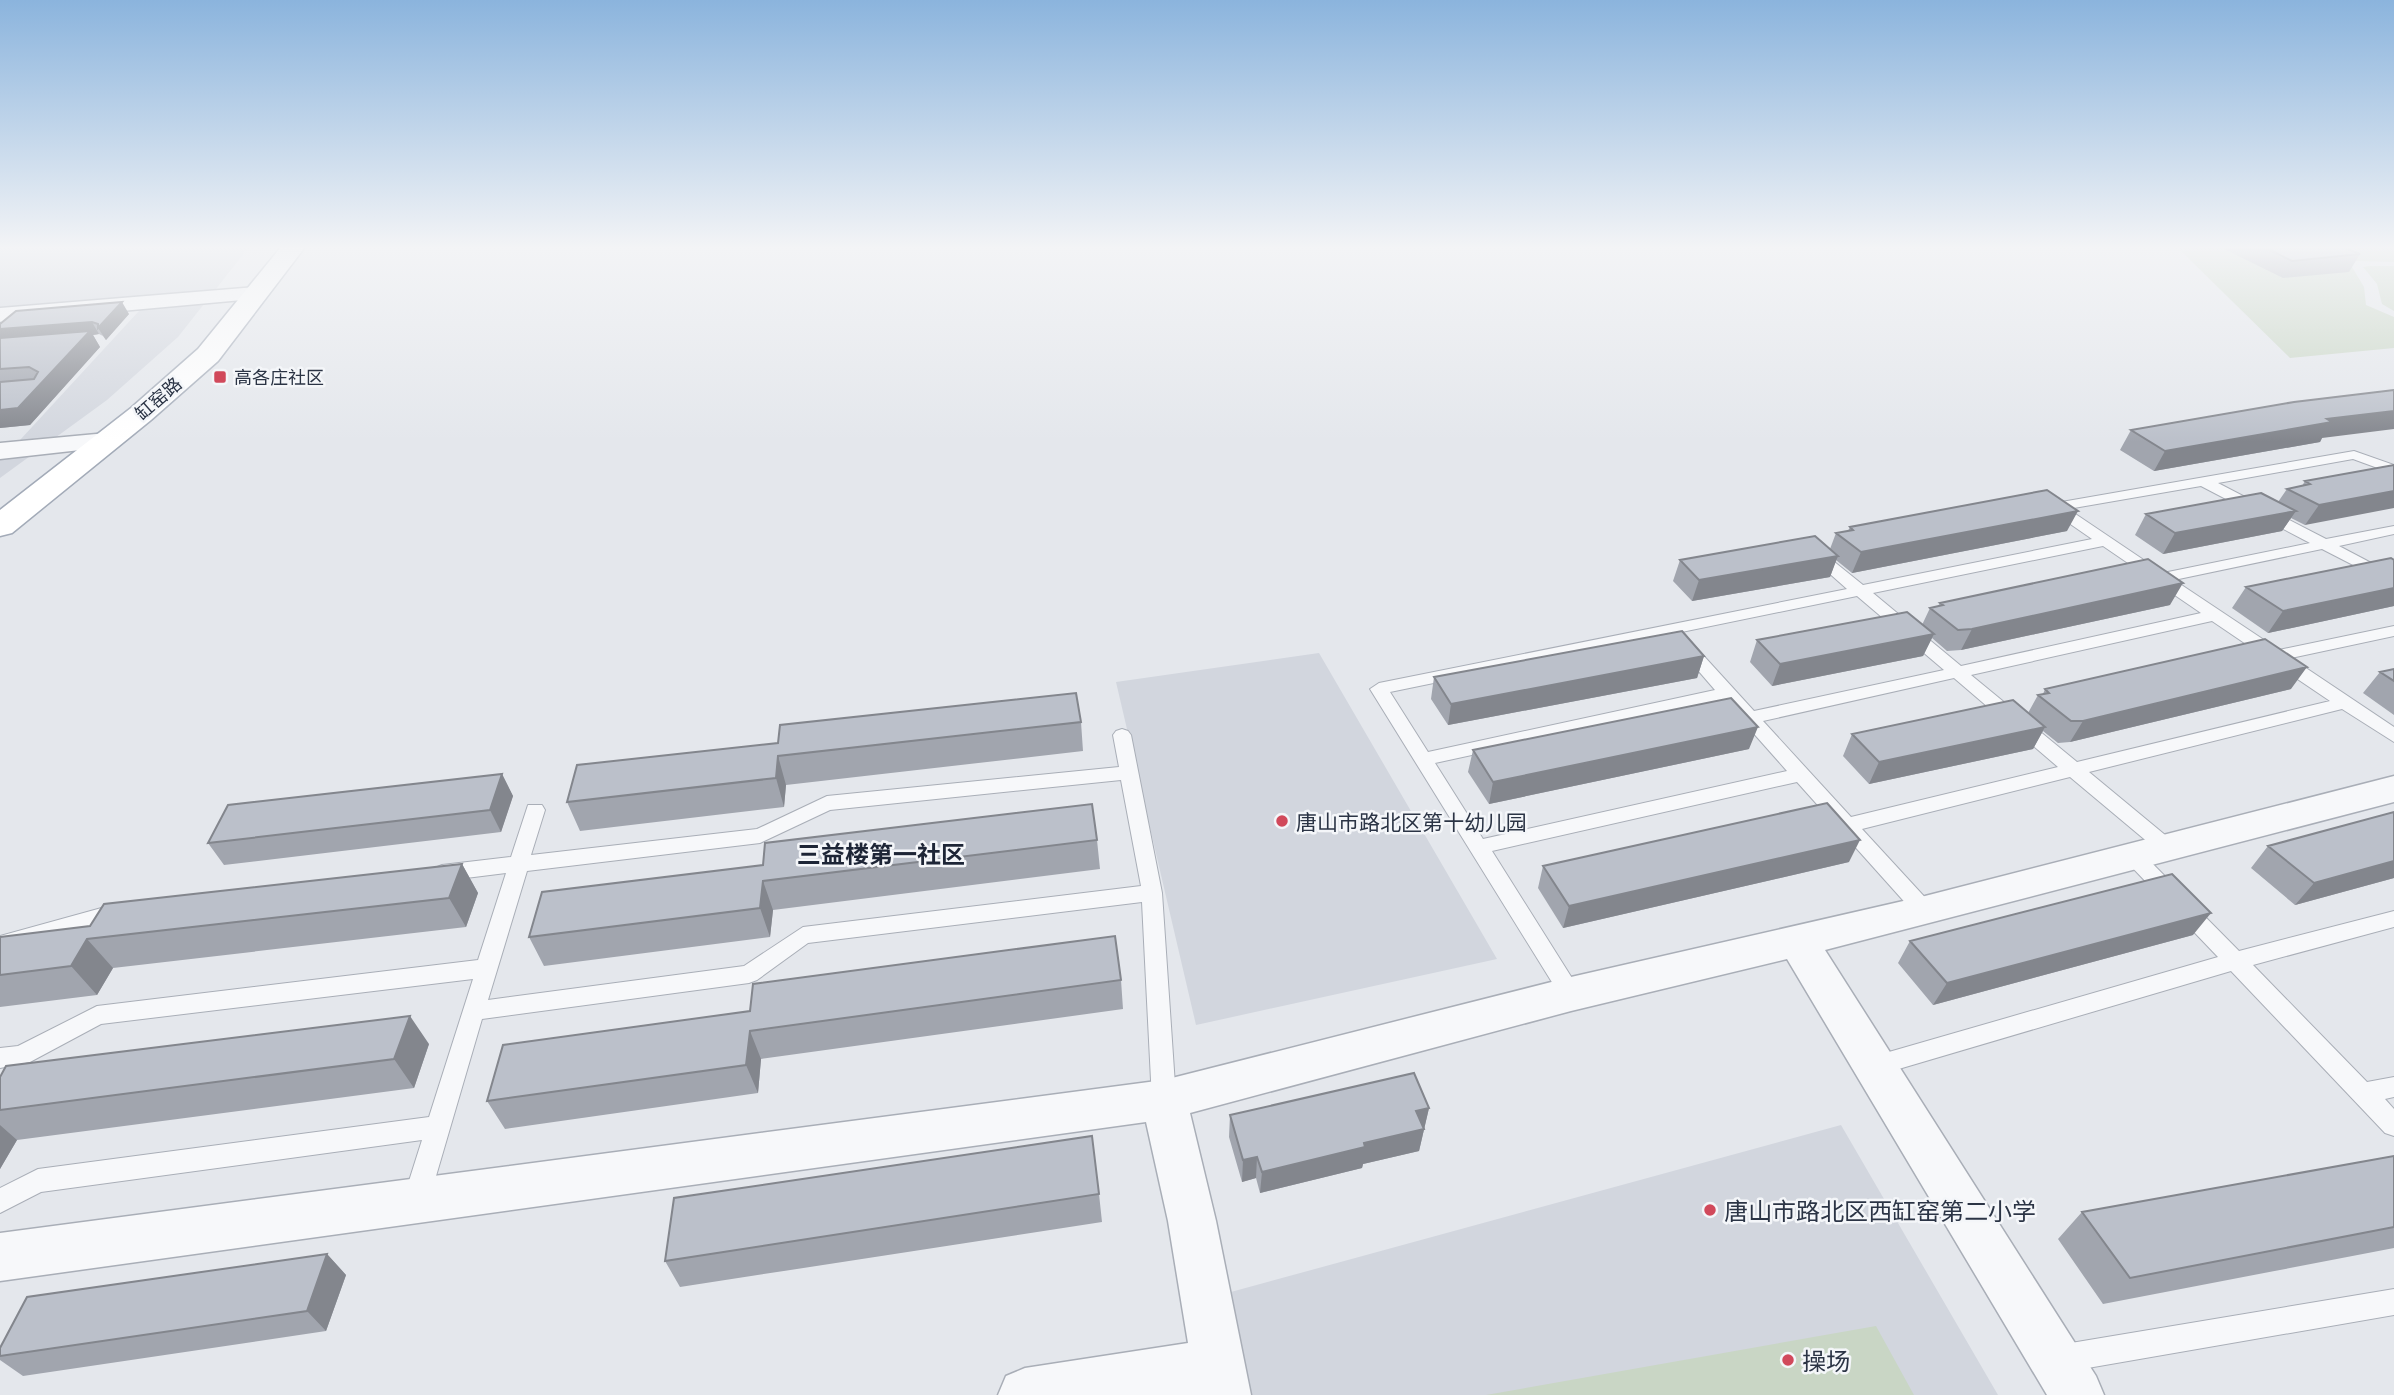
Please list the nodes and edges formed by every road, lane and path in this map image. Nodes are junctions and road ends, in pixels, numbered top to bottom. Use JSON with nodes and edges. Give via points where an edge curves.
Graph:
{"nodes":[{"id":1,"x":36,"y":312,"type":"edge"},
{"id":2,"x":241,"y":312,"type":"edge"},
{"id":3,"x":4,"y":321,"type":"edge"},
{"id":4,"x":107,"y":441,"type":"junction"},
{"id":5,"x":0,"y":451,"type":"edge"},
{"id":6,"x":2394,"y":470,"type":"edge"},
{"id":7,"x":2203,"y":481,"type":"junction"},
{"id":8,"x":0,"y":526,"type":"edge"},
{"id":9,"x":2394,"y":530,"type":"edge"},
{"id":10,"x":2105,"y":541,"type":"junction"},
{"id":11,"x":2327,"y":544,"type":"junction"},
{"id":12,"x":1817,"y":555,"type":"edge"},
{"id":13,"x":2161,"y":578,"type":"junction"},
{"id":14,"x":2394,"y":581,"type":"edge"},
{"id":15,"x":1860,"y":591,"type":"junction"},
{"id":16,"x":2215,"y":615,"type":"junction"},
{"id":17,"x":1670,"y":630,"type":"junction"},
{"id":18,"x":2394,"y":631,"type":"edge"},
{"id":19,"x":2276,"y":656,"type":"junction"},
{"id":20,"x":1956,"y":672,"type":"junction"},
{"id":21,"x":1728,"y":693,"type":"junction"},
{"id":22,"x":2344,"y":703,"type":"junction"},
{"id":23,"x":1751,"y":718,"type":"junction"},
{"id":24,"x":1122,"y":735,"type":"dead end"},
{"id":25,"x":2394,"y":736,"type":"edge"},
{"id":26,"x":1423,"y":759,"type":"junction"},
{"id":27,"x":2073,"y":770,"type":"junction"},
{"id":28,"x":1131,"y":772,"type":"junction"},
{"id":29,"x":1802,"y":774,"type":"junction"},
{"id":30,"x":2394,"y":789,"type":"edge"},
{"id":31,"x":535,"y":810,"type":"dead end"},
{"id":32,"x":1849,"y":825,"type":"junction"},
{"id":33,"x":1479,"y":847,"type":"junction"},
{"id":34,"x":2151,"y":852,"type":"junction"},
{"id":35,"x":518,"y":865,"type":"junction"},
{"id":36,"x":422,"y":875,"type":"edge"},
{"id":37,"x":1152,"y":893,"type":"junction"},
{"id":38,"x":135,"y":907,"type":"edge"},
{"id":39,"x":1925,"y":911,"type":"junction"},
{"id":40,"x":2394,"y":919,"type":"edge"},
{"id":41,"x":1798,"y":942,"type":"junction"},
{"id":42,"x":0,"y":944,"type":"edge"},
{"id":43,"x":2236,"y":961,"type":"junction"},
{"id":44,"x":487,"y":968,"type":"junction"},
{"id":45,"x":1571,"y":994,"type":"junction"},
{"id":46,"x":473,"y":1011,"type":"junction"},
{"id":47,"x":0,"y":1058,"type":"edge"},
{"id":48,"x":1875,"y":1066,"type":"junction"},
{"id":49,"x":2394,"y":1087,"type":"edge"},
{"id":50,"x":2363,"y":1093,"type":"junction"},
{"id":51,"x":1164,"y":1100,"type":"junction"},
{"id":52,"x":2394,"y":1125,"type":"edge"},
{"id":53,"x":439,"y":1126,"type":"junction"},
{"id":54,"x":0,"y":1200,"type":"edge"},
{"id":55,"x":416,"y":1200,"type":"junction"},
{"id":56,"x":0,"y":1257,"type":"edge"},
{"id":57,"x":2394,"y":1301,"type":"edge"},
{"id":58,"x":2066,"y":1377,"type":"edge"},
{"id":59,"x":1221,"y":1380,"type":"edge"},
{"id":60,"x":1025,"y":1395,"type":"edge"}],
"edges":[{"from":1,"to":3,"type":"street"},
{"from":2,"to":4,"type":"main road","name":"缸窑路","via":[[208,355]]},
{"from":4,"to":5,"type":"street"},
{"from":4,"to":8,"type":"main road","name":"缸窑路"},
{"from":6,"to":7,"type":"lane","via":[[2354,455]]},
{"from":7,"to":10,"type":"lane","via":[[2055,507]]},
{"from":7,"to":11,"type":"lane"},
{"from":9,"to":11,"type":"lane"},
{"from":10,"to":13,"type":"lane"},
{"from":10,"to":15,"type":"lane"},
{"from":11,"to":13,"type":"lane"},
{"from":11,"to":14,"type":"lane"},
{"from":12,"to":15,"type":"lane"},
{"from":13,"to":16,"type":"lane"},
{"from":15,"to":17,"type":"lane"},
{"from":15,"to":20,"type":"lane"},
{"from":16,"to":19,"type":"lane"},
{"from":16,"to":20,"type":"lane"},
{"from":17,"to":21,"type":"lane"},
{"from":17,"to":26,"type":"lane","via":[[1379,689]]},
{"from":18,"to":19,"type":"lane"},
{"from":19,"to":22,"type":"lane"},
{"from":20,"to":23,"type":"lane"},
{"from":20,"to":27,"type":"lane"},
{"from":21,"to":23,"type":"lane"},
{"from":21,"to":26,"type":"lane"},
{"from":22,"to":25,"type":"lane"},
{"from":22,"to":27,"type":"lane"},
{"from":23,"to":29,"type":"lane"},
{"from":24,"to":28,"type":"lane"},
{"from":26,"to":33,"type":"lane"},
{"from":27,"to":32,"type":"lane"},
{"from":27,"to":34,"type":"lane"},
{"from":28,"to":35,"type":"lane","via":[[827,803],[760,836]]},
{"from":28,"to":37,"type":"lane"},
{"from":29,"to":32,"type":"lane"},
{"from":29,"to":33,"type":"lane"},
{"from":30,"to":34,"type":"street"},
{"from":31,"to":35,"type":"lane"},
{"from":32,"to":39,"type":"lane"},
{"from":33,"to":45,"type":"lane"},
{"from":34,"to":39,"type":"street"},
{"from":34,"to":43,"type":"lane"},
{"from":35,"to":36,"type":"lane"},
{"from":35,"to":44,"type":"lane"},
{"from":37,"to":46,"type":"lane","via":[[803,934],[749,974]]},
{"from":37,"to":51,"type":"lane"},
{"from":38,"to":42,"type":"lane"},
{"from":39,"to":41,"type":"street"},
{"from":40,"to":43,"type":"lane"},
{"from":41,"to":45,"type":"street"},
{"from":41,"to":48,"type":"street"},
{"from":43,"to":48,"type":"lane"},
{"from":43,"to":50,"type":"lane"},
{"from":44,"to":46,"type":"lane"},
{"from":44,"to":47,"type":"lane","via":[[97,1015],[22,1055]]},
{"from":45,"to":51,"type":"street"},
{"from":46,"to":53,"type":"lane"},
{"from":48,"to":58,"type":"street"},
{"from":49,"to":50,"type":"lane"},
{"from":50,"to":52,"type":"lane"},
{"from":51,"to":55,"type":"street"},
{"from":51,"to":59,"type":"street"},
{"from":53,"to":54,"type":"lane","via":[[38,1181]]},
{"from":53,"to":55,"type":"lane"},
{"from":55,"to":56,"type":"street"},
{"from":57,"to":58,"type":"lane"},
{"from":59,"to":60,"type":"street"}]}
